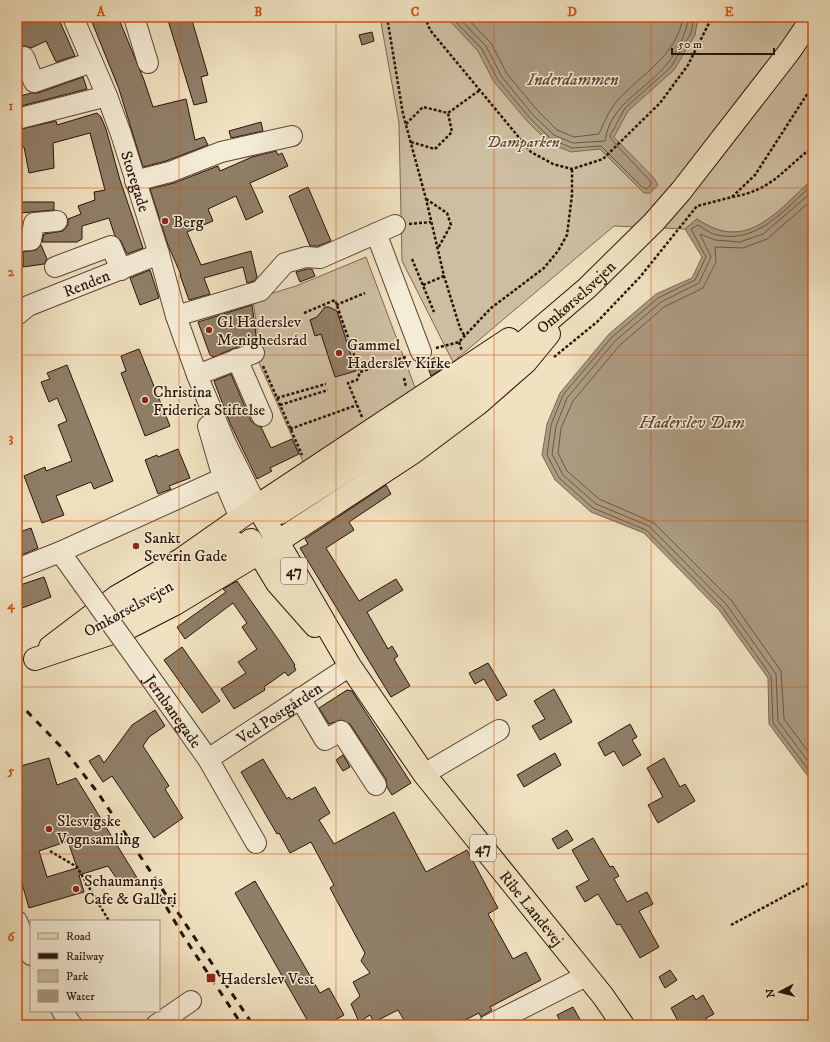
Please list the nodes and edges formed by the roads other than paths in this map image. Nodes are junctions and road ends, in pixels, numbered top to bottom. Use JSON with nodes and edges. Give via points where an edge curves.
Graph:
{"nodes":[{"id":1,"x":73,"y":17,"type":"edge"},
{"id":2,"x":134,"y":17,"type":"edge"},
{"id":3,"x":812,"y":17,"type":"edge"},
{"id":4,"x":24,"y":57,"type":"dead end"},
{"id":5,"x":92,"y":62,"type":"junction"},
{"id":6,"x":148,"y":63,"type":"dead end"},
{"id":7,"x":107,"y":96,"type":"junction"},
{"id":8,"x":17,"y":119,"type":"edge"},
{"id":9,"x":292,"y":136,"type":"dead end"},
{"id":10,"x":135,"y":181,"type":"junction"},
{"id":11,"x":57,"y":220,"type":"dead end"},
{"id":12,"x":395,"y":225,"type":"dead end"},
{"id":13,"x":376,"y":233,"type":"junction"},
{"id":14,"x":17,"y":241,"type":"edge"},
{"id":15,"x":159,"y":254,"type":"junction"},
{"id":16,"x":55,"y":267,"type":"dead end"},
{"id":17,"x":121,"y":270,"type":"junction"},
{"id":18,"x":587,"y":288,"type":"junction"},
{"id":19,"x":17,"y":315,"type":"edge"},
{"id":20,"x":176,"y":316,"type":"junction"},
{"id":21,"x":188,"y":350,"type":"junction"},
{"id":22,"x":421,"y":352,"type":"road end"},
{"id":23,"x":196,"y":375,"type":"junction"},
{"id":24,"x":262,"y":416,"type":"dead end"},
{"id":25,"x":207,"y":419,"type":"junction"},
{"id":26,"x":223,"y":478,"type":"junction"},
{"id":27,"x":248,"y":512,"type":"junction"},
{"id":28,"x":280,"y":513,"type":"dead end"},
{"id":29,"x":236,"y":543,"type":"dead end"},
{"id":30,"x":268,"y":547,"type":"junction"},
{"id":31,"x":60,"y":552,"type":"junction"},
{"id":32,"x":17,"y":569,"type":"edge"},
{"id":33,"x":26,"y":663,"type":"edge"},
{"id":34,"x":350,"y":666,"type":"junction"},
{"id":35,"x":300,"y":698,"type":"junction"},
{"id":36,"x":499,"y":730,"type":"dead end"},
{"id":37,"x":208,"y":759,"type":"junction"},
{"id":38,"x":424,"y":774,"type":"junction"},
{"id":39,"x":376,"y":785,"type":"dead end"},
{"id":40,"x":256,"y":843,"type":"dead end"},
{"id":41,"x":17,"y":921,"type":"edge"},
{"id":42,"x":30,"y":953,"type":"edge"},
{"id":43,"x":586,"y":976,"type":"junction"},
{"id":44,"x":191,"y":1001,"type":"dead end"},
{"id":45,"x":63,"y":1012,"type":"edge"},
{"id":46,"x":160,"y":1017,"type":"edge"},
{"id":47,"x":523,"y":1018,"type":"edge"},
{"id":48,"x":72,"y":1025,"type":"edge"},
{"id":49,"x":489,"y":1025,"type":"edge"},
{"id":50,"x":623,"y":1025,"type":"edge"}],
"edges":[{"from":1,"to":5,"type":"street","name":"Storegade"},
{"from":2,"to":6,"type":"street"},
{"from":3,"to":18,"type":"main road","name":"Omkørselsvejen","via":[[784,58],[680,191],[654,222]]},
{"from":4,"to":5,"type":"street","via":[[34,82]]},
{"from":5,"to":7,"type":"street","name":"Storegade"},
{"from":7,"to":8,"type":"street"},
{"from":7,"to":10,"type":"street","name":"Storegade"},
{"from":9,"to":10,"type":"street","via":[[221,152],[170,172]]},
{"from":10,"to":15,"type":"street","name":"Storegade"},
{"from":11,"to":14,"type":"street","via":[[34,223],[30,240]]},
{"from":12,"to":13,"type":"street"},
{"from":13,"to":20,"type":"street","via":[[320,258],[306,257],[285,263],[260,291]]},
{"from":13,"to":22,"type":"street"},
{"from":15,"to":17,"type":"street","name":"Renden"},
{"from":15,"to":20,"type":"street","name":"Storegade"},
{"from":16,"to":17,"type":"street","via":[[111,246]]},
{"from":17,"to":19,"type":"street","name":"Renden","via":[[28,306]]},
{"from":18,"to":27,"type":"main road"},
{"from":18,"to":28,"type":"main road","name":"Omkørselsvejen","via":[[442,409]]},
{"from":18,"to":30,"type":"main road","via":[[526,362],[478,404],[414,452]]},
{"from":20,"to":21,"type":"street","name":"Storegade"},
{"from":21,"to":23,"type":"street","name":"Storegade"},
{"from":21,"to":25,"type":"street","name":"Storegade"},
{"from":23,"to":24,"type":"street","via":[[251,359]]},
{"from":23,"to":27,"type":"street","name":"Storegade","via":[[226,444]]},
{"from":25,"to":26,"type":"street","name":"Storegade"},
{"from":25,"to":27,"type":"street"},
{"from":26,"to":27,"type":"street","name":"Storegade"},
{"from":26,"to":31,"type":"street"},
{"from":27,"to":30,"type":"main road","name":"Ribe Landevej","number":"47"},
{"from":27,"to":33,"type":"main road","via":[[180,560],[116,597]]},
{"from":29,"to":33,"type":"main road","name":"Omkørselsvejen","via":[[157,594]]},
{"from":30,"to":33,"type":"main road","via":[[175,604],[130,627]]},
{"from":30,"to":34,"type":"main road","name":"Ribe Landevej","number":"47","via":[[311,600]]},
{"from":30,"to":34,"type":"main road","name":"Ribe Landevej","number":"47","via":[[277,583]]},
{"from":31,"to":32,"type":"street"},
{"from":31,"to":37,"type":"street","name":"Jernbanegade","bridge":true},
{"from":34,"to":35,"type":"street","name":"Ved Postgården"},
{"from":34,"to":38,"type":"main road","name":"Ribe Landevej","number":"47"},
{"from":35,"to":37,"type":"street","name":"Ved Postgården"},
{"from":35,"to":39,"type":"street","via":[[325,740],[341,732]]},
{"from":36,"to":38,"type":"street"},
{"from":37,"to":40,"type":"street","name":"Jernbanegade"},
{"from":38,"to":43,"type":"main road","name":"Ribe Landevej","number":"47"},
{"from":41,"to":42,"type":"street"},
{"from":43,"to":47,"type":"street"},
{"from":43,"to":50,"type":"main road","name":"Ribe Landevej","number":"47"},
{"from":44,"to":46,"type":"street"},
{"from":45,"to":48,"type":"street"},
{"from":47,"to":49,"type":"street"}]}
